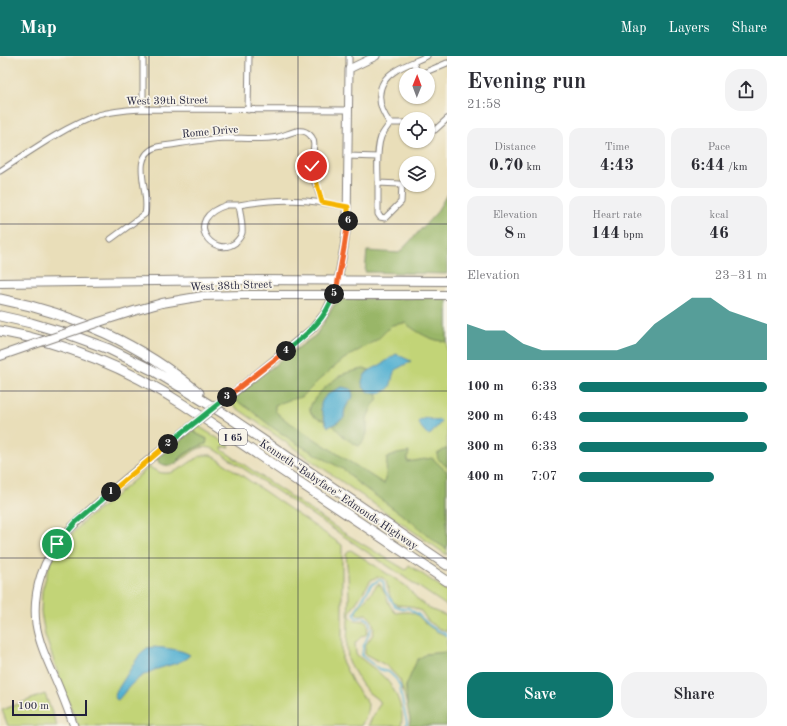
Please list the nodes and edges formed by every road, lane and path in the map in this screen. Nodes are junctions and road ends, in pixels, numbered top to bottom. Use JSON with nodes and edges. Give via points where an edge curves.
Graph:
{"nodes":[{"id":1,"x":143,"y":56,"type":"edge"},
{"id":2,"x":249,"y":56,"type":"edge"},
{"id":3,"x":349,"y":56,"type":"edge"},
{"id":4,"x":376,"y":56,"type":"edge"},
{"id":5,"x":427,"y":56,"type":"edge"},
{"id":6,"x":413,"y":62,"type":"junction"},
{"id":7,"x":447,"y":63,"type":"edge"},
{"id":8,"x":349,"y":69,"type":"junction"},
{"id":9,"x":143,"y":109,"type":"junction"},
{"id":10,"x":248,"y":110,"type":"junction"},
{"id":11,"x":349,"y":110,"type":"junction"},
{"id":12,"x":447,"y":119,"type":"edge"},
{"id":13,"x":399,"y":123,"type":"edge"},
{"id":14,"x":390,"y":124,"type":"junction"},
{"id":15,"x":435,"y":130,"type":"edge"},
{"id":16,"x":348,"y":156,"type":"junction"},
{"id":17,"x":378,"y":157,"type":"junction"},
{"id":18,"x":0,"y":171,"type":"edge"},
{"id":19,"x":378,"y":183,"type":"junction"},
{"id":20,"x":322,"y":202,"type":"junction"},
{"id":21,"x":239,"y":205,"type":"junction"},
{"id":22,"x":348,"y":207,"type":"junction"},
{"id":23,"x":111,"y":240,"type":"dead end"},
{"id":24,"x":447,"y":281,"type":"edge"},
{"id":25,"x":0,"y":283,"type":"edge"},
{"id":26,"x":337,"y":283,"type":"junction"},
{"id":27,"x":334,"y":295,"type":"junction"},
{"id":28,"x":447,"y":295,"type":"edge"},
{"id":29,"x":0,"y":299,"type":"edge"},
{"id":30,"x":0,"y":316,"type":"edge"},
{"id":31,"x":0,"y":331,"type":"edge"},
{"id":32,"x":0,"y":356,"type":"edge"},
{"id":33,"x":226,"y":415,"type":"junction"},
{"id":34,"x":447,"y":565,"type":"edge"},
{"id":35,"x":447,"y":581,"type":"edge"},
{"id":36,"x":74,"y":726,"type":"edge"}],
"edges":[{"from":1,"to":9,"type":"street"},
{"from":2,"to":10,"type":"street"},
{"from":3,"to":8,"type":"street"},
{"from":4,"to":8,"type":"street"},
{"from":5,"to":6,"type":"street"},
{"from":6,"to":7,"type":"street","via":[[420,74]]},
{"from":6,"to":14,"type":"street","via":[[390,74],[382,87],[380,106]]},
{"from":8,"to":11,"type":"street"},
{"from":9,"to":10,"type":"street","name":"West 39th Street"},
{"from":9,"to":18,"type":"street","name":"West 39th Street","via":[[112,112],[80,122]]},
{"from":10,"to":11,"type":"street","name":"West 39th Street"},
{"from":11,"to":16,"type":"street"},
{"from":12,"to":15,"type":"street"},
{"from":13,"to":14,"type":"street"},
{"from":14,"to":17,"type":"street","via":[[381,138]]},
{"from":16,"to":17,"type":"street"},
{"from":16,"to":22,"type":"street"},
{"from":17,"to":19,"type":"street"},
{"from":19,"to":19,"type":"street","via":[[378,214],[385,218],[402,202],[402,185]]},
{"from":20,"to":21,"type":"street","via":[[280,200]]},
{"from":20,"to":22,"type":"street"},
{"from":20,"to":23,"type":"street","name":"Rome Drive","via":[[312,168],[313,140],[310,134],[304,131],[297,130],[278,137],[225,138],[157,147],[146,153],[142,164],[147,203],[145,214]]},
{"from":21,"to":21,"type":"street","via":[[221,207],[214,210],[206,219],[205,232],[213,244],[227,246],[239,239],[242,231]]},
{"from":22,"to":26,"type":"street","via":[[346,236]]},
{"from":24,"to":26,"type":"main road","name":"West 38th Street"},
{"from":25,"to":26,"type":"main road","name":"West 38th Street","via":[[233,280]]},
{"from":26,"to":27,"type":"street"},
{"from":27,"to":28,"type":"main road","name":"West 38th Street"},
{"from":27,"to":32,"type":"main road","name":"West 38th Street","bridge":true,"via":[[222,295],[175,300],[99,322]]},
{"from":27,"to":36,"type":"street","bridge":true,"via":[[316,326],[142,465],[76,522],[49,556],[37,586],[37,630]]},
{"from":29,"to":33,"type":"highway","via":[[33,306],[72,319],[115,338],[185,380]]},
{"from":30,"to":33,"type":"highway","name":"Kenneth \"Babyface\" Edmonds Highway","number":"I 65","via":[[32,323],[109,349],[154,371]]},
{"from":31,"to":35,"type":"highway","name":"Kenneth \"Babyface\" Edmonds Highway","number":"I 65","via":[[76,351],[149,384],[193,410]]},
{"from":33,"to":34,"type":"highway","name":"Kenneth \"Babyface\" Edmonds Highway","number":"I 65"}]}
